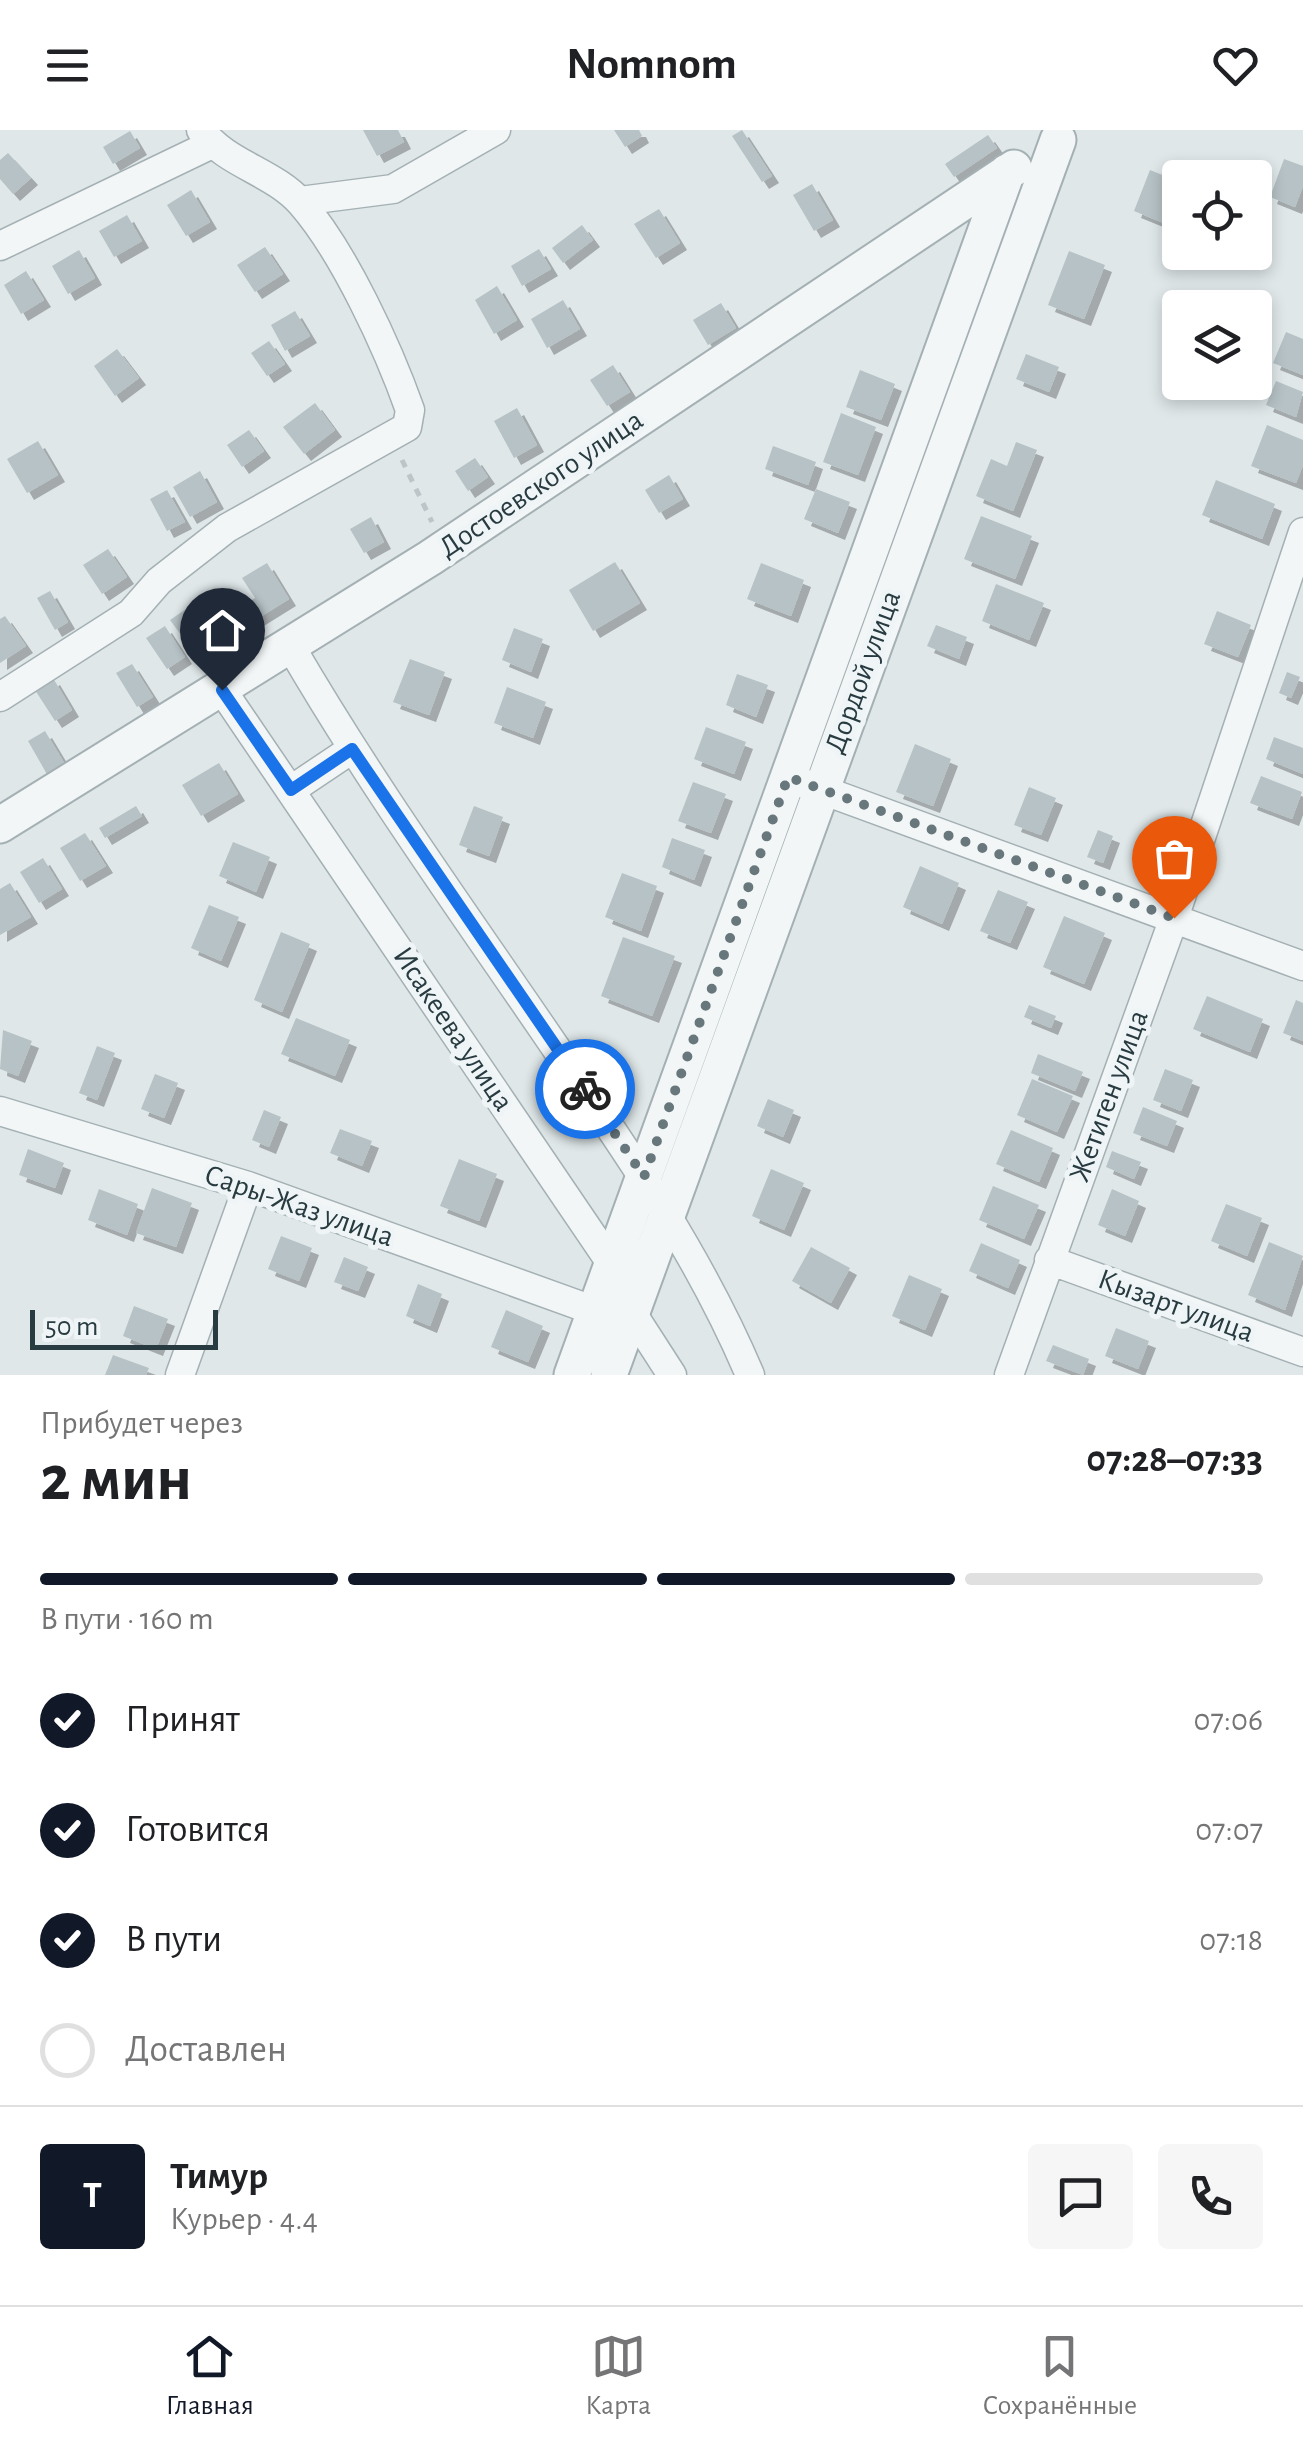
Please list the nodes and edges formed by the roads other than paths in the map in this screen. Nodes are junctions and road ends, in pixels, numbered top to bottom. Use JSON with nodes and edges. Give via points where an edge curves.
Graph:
{"nodes":[{"id":1,"x":496,"y":130,"type":"edge"},
{"id":2,"x":1065,"y":135,"type":"edge"},
{"id":3,"x":207,"y":137,"type":"edge"},
{"id":4,"x":1008,"y":172,"type":"junction"},
{"id":5,"x":300,"y":201,"type":"junction"},
{"id":6,"x":1033,"y":213,"type":"junction"},
{"id":7,"x":930,"y":223,"type":"junction"},
{"id":8,"x":0,"y":246,"type":"edge"},
{"id":9,"x":980,"y":257,"type":"junction"},
{"id":10,"x":1303,"y":532,"type":"edge"},
{"id":11,"x":1295,"y":579,"type":"edge"},
{"id":12,"x":291,"y":647,"type":"junction"},
{"id":13,"x":222,"y":690,"type":"junction"},
{"id":14,"x":0,"y":697,"type":"edge"},
{"id":15,"x":352,"y":749,"type":"junction"},
{"id":16,"x":804,"y":783,"type":"junction"},
{"id":17,"x":291,"y":790,"type":"junction"},
{"id":18,"x":0,"y":826,"type":"edge"},
{"id":19,"x":1174,"y":918,"type":"junction"},
{"id":20,"x":1303,"y":966,"type":"edge"},
{"id":21,"x":0,"y":1111,"type":"edge"},
{"id":22,"x":644,"y":1177,"type":"junction"},
{"id":23,"x":248,"y":1186,"type":"junction"},
{"id":24,"x":667,"y":1216,"type":"junction"},
{"id":25,"x":1049,"y":1260,"type":"junction"},
{"id":26,"x":613,"y":1266,"type":"junction"},
{"id":27,"x":595,"y":1311,"type":"junction"},
{"id":28,"x":632,"y":1313,"type":"junction"},
{"id":29,"x":1303,"y":1352,"type":"edge"},
{"id":30,"x":180,"y":1375,"type":"edge"},
{"id":31,"x":572,"y":1375,"type":"edge"},
{"id":32,"x":610,"y":1375,"type":"edge"},
{"id":33,"x":672,"y":1375,"type":"edge"},
{"id":34,"x":750,"y":1375,"type":"edge"},
{"id":35,"x":1009,"y":1375,"type":"edge"}],
"edges":[{"from":1,"to":5,"type":"street","via":[[393,188]]},
{"from":2,"to":4,"type":"street","name":"Достоевского улица"},
{"from":2,"to":6,"type":"street","name":"Дордой улица"},
{"from":3,"to":5,"type":"street"},
{"from":3,"to":8,"type":"street"},
{"from":4,"to":6,"type":"street"},
{"from":4,"to":7,"type":"street","name":"Достоевского улица"},
{"from":4,"to":9,"type":"street","name":"Дордой улица"},
{"from":5,"to":14,"type":"street","via":[[362,300],[410,410],[407,427],[227,528],[159,581],[132,613]]},
{"from":6,"to":16,"type":"street","name":"Дордой улица"},
{"from":7,"to":9,"type":"street","via":[[958,223]]},
{"from":7,"to":12,"type":"street","name":"Достоевского улица"},
{"from":9,"to":16,"type":"street","name":"Дордой улица"},
{"from":10,"to":11,"type":"street","name":"Жетиген улица"},
{"from":11,"to":19,"type":"street","name":"Жетиген улица"},
{"from":12,"to":13,"type":"street","name":"Достоевского улица"},
{"from":12,"to":15,"type":"street"},
{"from":13,"to":17,"type":"street","name":"Исакеева улица"},
{"from":13,"to":18,"type":"street","name":"Достоевского улица"},
{"from":15,"to":17,"type":"street"},
{"from":15,"to":22,"type":"street"},
{"from":16,"to":19,"type":"street"},
{"from":16,"to":22,"type":"street","name":"Дордой улица"},
{"from":16,"to":24,"type":"street","name":"Дордой улица"},
{"from":17,"to":26,"type":"street","name":"Исакеева улица"},
{"from":19,"to":20,"type":"street"},
{"from":19,"to":25,"type":"street","name":"Жетиген улица"},
{"from":21,"to":23,"type":"street","name":"Сары-Жаз улица"},
{"from":22,"to":24,"type":"street"},
{"from":22,"to":26,"type":"street","name":"Дордой улица"},
{"from":23,"to":27,"type":"street","name":"Сары-Жаз улица"},
{"from":23,"to":30,"type":"street"},
{"from":24,"to":28,"type":"street","name":"Дордой улица"},
{"from":24,"to":34,"type":"street","via":[[722,1309]]},
{"from":25,"to":29,"type":"street","name":"Кызарт улица"},
{"from":25,"to":35,"type":"street","name":"Жетиген улица"},
{"from":26,"to":27,"type":"street","name":"Дордой улица"},
{"from":26,"to":28,"type":"street","name":"Исакеева улица"},
{"from":27,"to":31,"type":"street","name":"Дордой улица"},
{"from":28,"to":32,"type":"street","name":"Дордой улица"},
{"from":28,"to":33,"type":"street","name":"Исакеева улица"}]}
